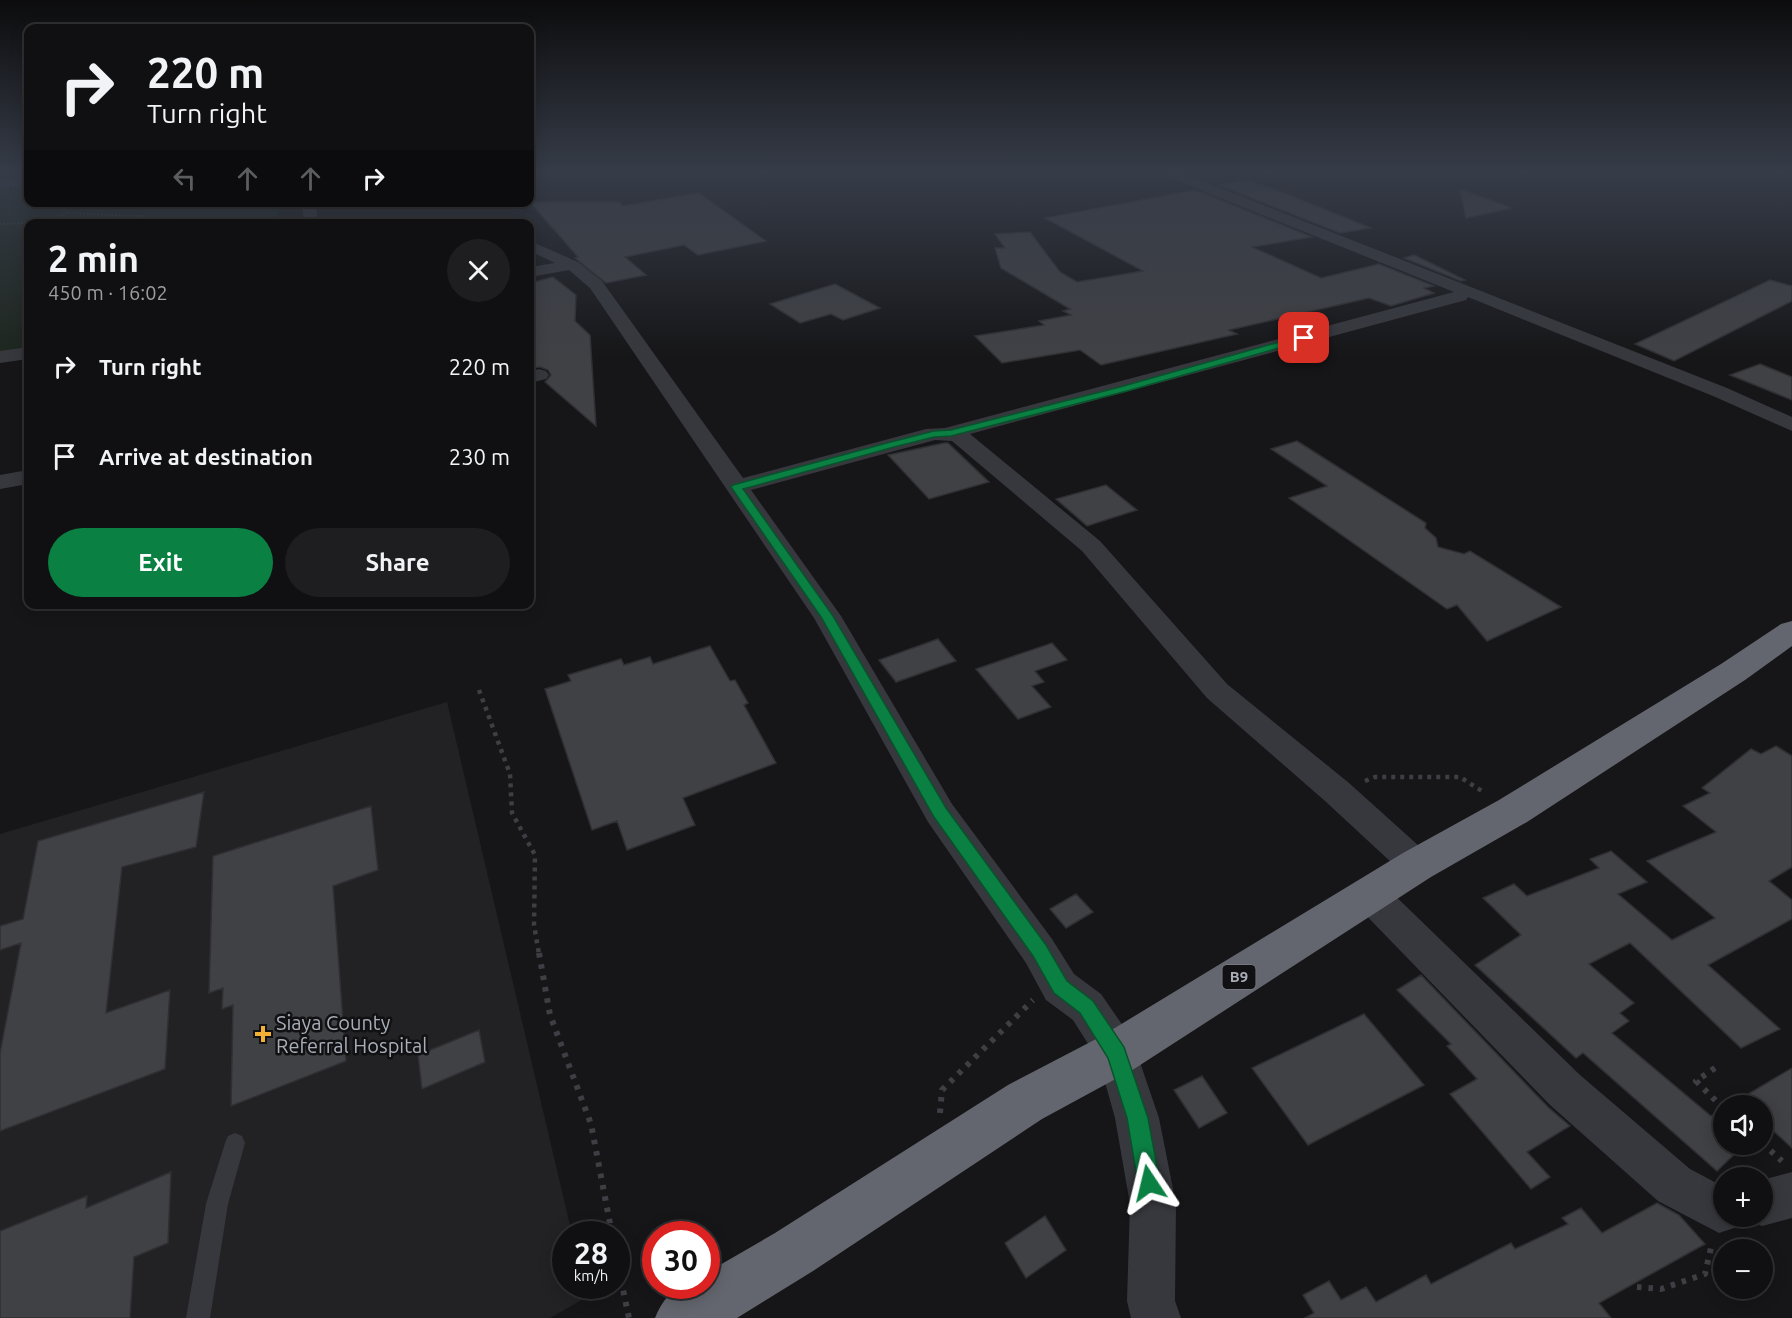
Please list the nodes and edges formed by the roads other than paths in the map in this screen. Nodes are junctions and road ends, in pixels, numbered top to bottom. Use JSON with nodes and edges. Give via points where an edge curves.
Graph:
{"nodes":[{"id":1,"x":1325,"y":235,"type":"edge"},
{"id":2,"x":534,"y":247,"type":"edge"},
{"id":3,"x":572,"y":265,"type":"junction"},
{"id":4,"x":534,"y":271,"type":"edge"},
{"id":5,"x":1463,"y":290,"type":"junction"},
{"id":6,"x":24,"y":353,"type":"edge"},
{"id":7,"x":0,"y":357,"type":"edge"},
{"id":8,"x":1792,"y":425,"type":"edge"},
{"id":9,"x":951,"y":433,"type":"junction"},
{"id":10,"x":24,"y":478,"type":"edge"},
{"id":11,"x":0,"y":482,"type":"edge"},
{"id":12,"x":737,"y":487,"type":"junction"},
{"id":13,"x":1790,"y":633,"type":"edge"},
{"id":14,"x":1417,"y":865,"type":"junction"},
{"id":15,"x":1370,"y":895,"type":"junction"},
{"id":16,"x":1117,"y":1053,"type":"junction"},
{"id":17,"x":235,"y":1143,"type":"dead end"},
{"id":18,"x":1788,"y":1179,"type":"edge"},
{"id":19,"x":1773,"y":1193,"type":"edge"},
{"id":20,"x":1713,"y":1206,"type":"edge"},
{"id":21,"x":198,"y":1318,"type":"edge"},
{"id":22,"x":684,"y":1318,"type":"edge"},
{"id":23,"x":1156,"y":1318,"type":"edge"}],
"edges":[{"from":1,"to":5,"type":"street"},
{"from":2,"to":3,"type":"street"},
{"from":3,"to":4,"type":"street"},
{"from":3,"to":12,"type":"street","via":[[596,285]]},
{"from":5,"to":8,"type":"street","via":[[1720,392]]},
{"from":5,"to":9,"type":"street","via":[[1460,297]]},
{"from":6,"to":7,"type":"street"},
{"from":9,"to":12,"type":"street","via":[[890,445]]},
{"from":9,"to":14,"type":"street","via":[[964,438],[1091,546],[1217,690]]},
{"from":10,"to":11,"type":"street"},
{"from":12,"to":16,"type":"street","via":[[827,616],[940,813],[1039,951],[1060,987],[1087,1007]]},
{"from":13,"to":14,"type":"highway","number":"B9","via":[[1513,811]]},
{"from":14,"to":15,"type":"highway","number":"B9"},
{"from":15,"to":16,"type":"highway","number":"B9"},
{"from":15,"to":20,"type":"street","via":[[1565,1090],[1674,1185]]},
{"from":16,"to":22,"type":"highway","number":"B9","via":[[1025,1102],[794,1252]]},
{"from":16,"to":23,"type":"street","via":[[1137,1118],[1153,1204],[1151,1301]]},
{"from":17,"to":21,"type":"lane","via":[[217,1204]]},
{"from":18,"to":19,"type":"street"}]}
